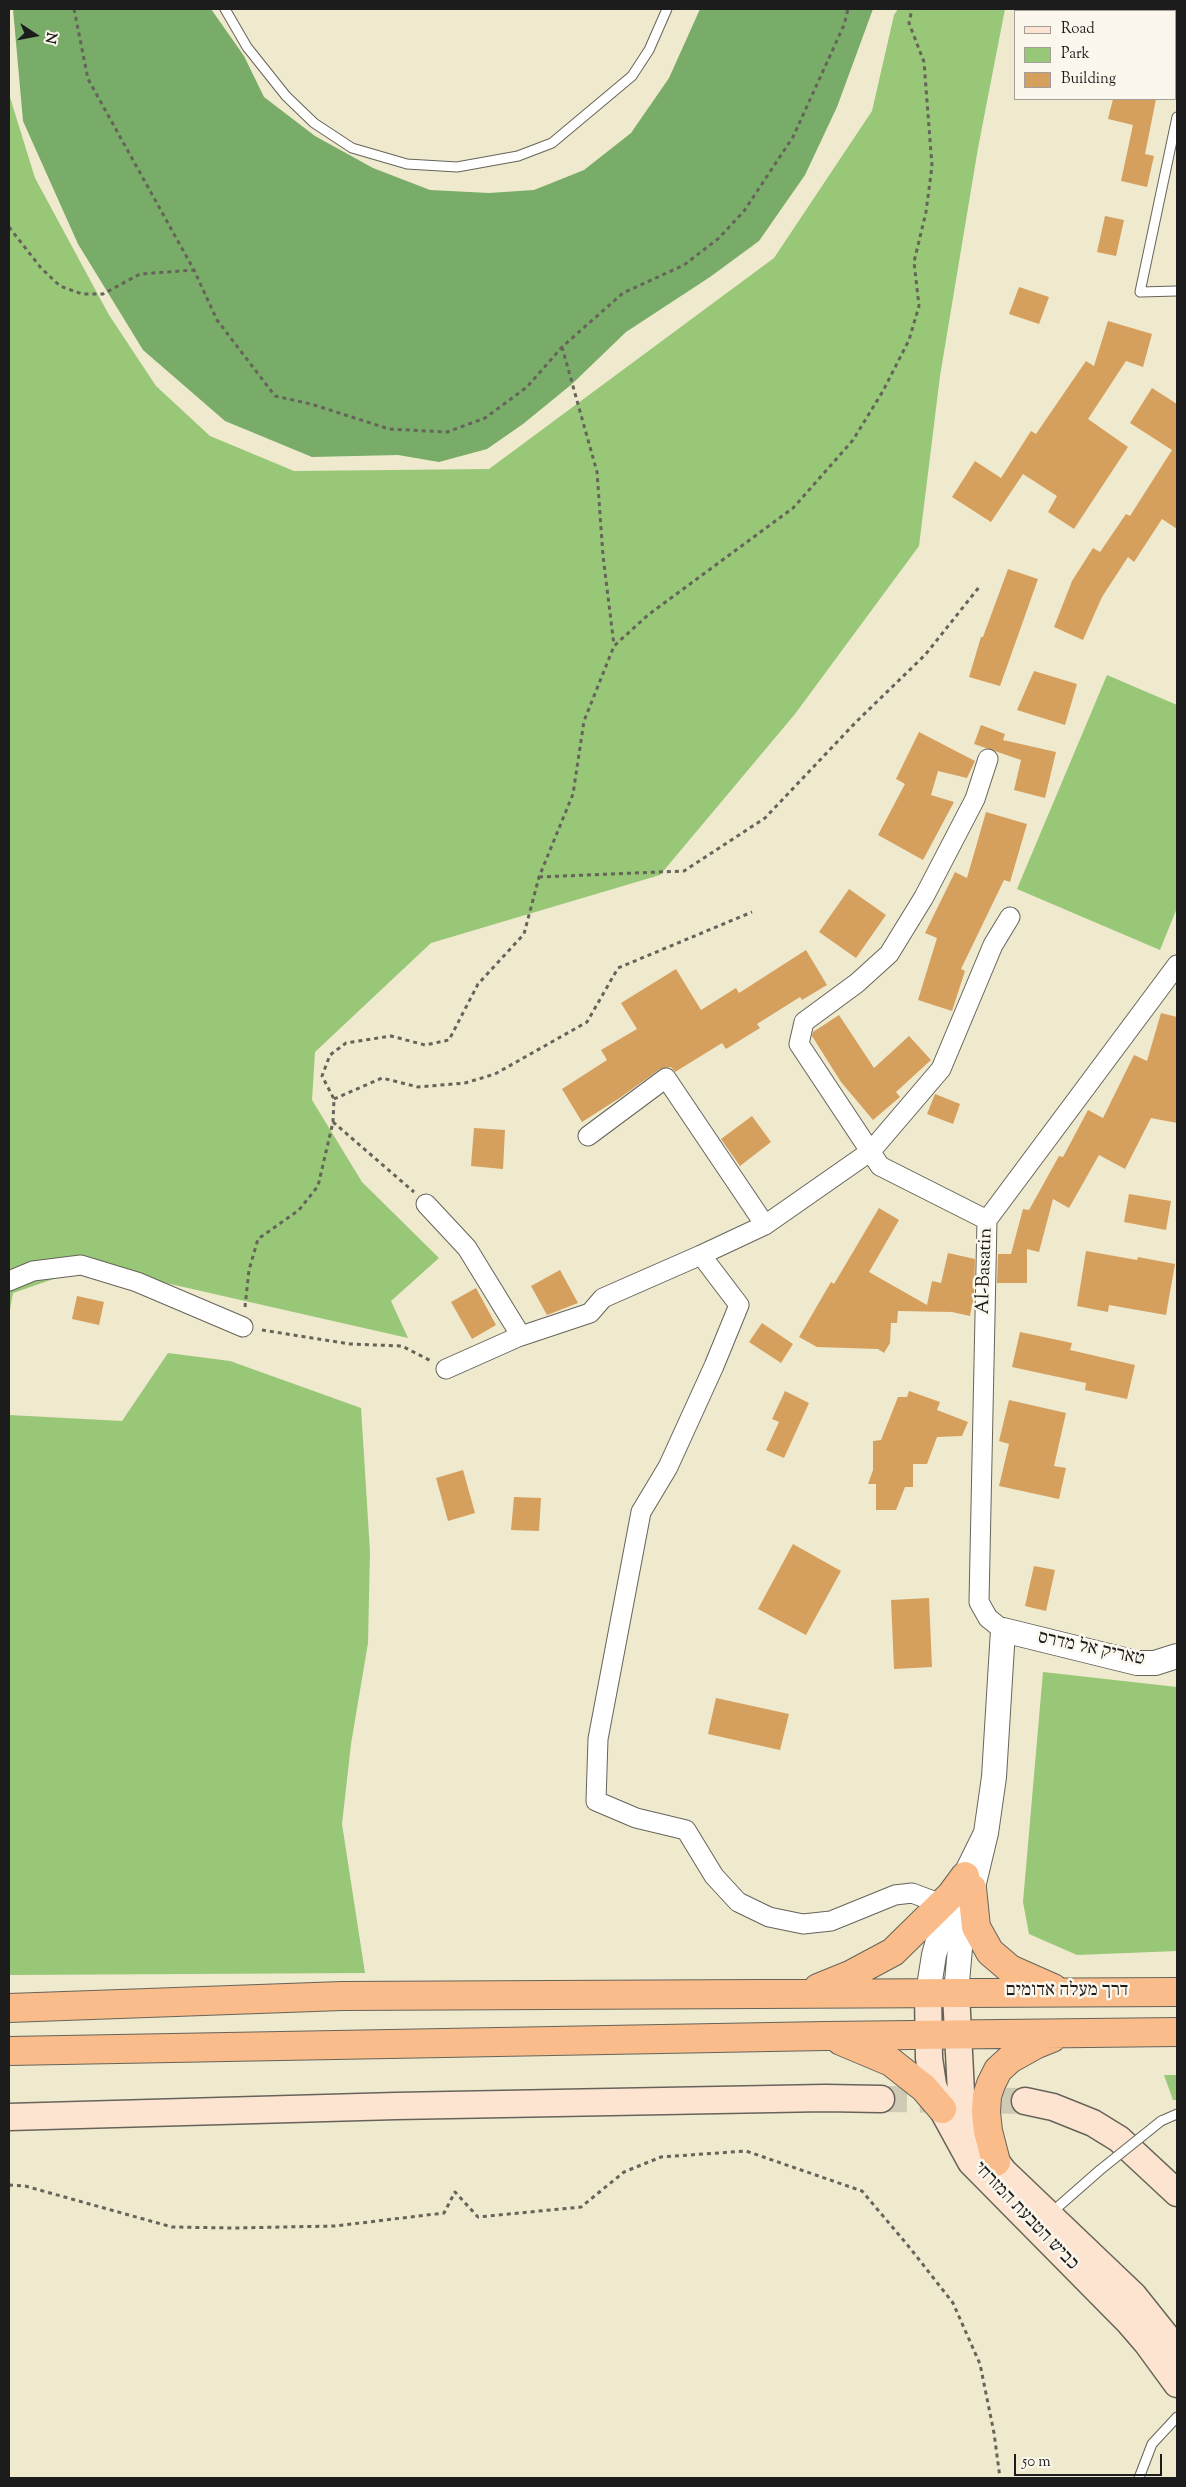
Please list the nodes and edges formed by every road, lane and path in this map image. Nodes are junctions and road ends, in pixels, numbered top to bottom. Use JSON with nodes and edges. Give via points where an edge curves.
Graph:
{"nodes":[{"id":1,"x":74,"y":9,"type":"edge"},
{"id":2,"x":225,"y":9,"type":"edge"},
{"id":3,"x":666,"y":9,"type":"edge"},
{"id":4,"x":848,"y":9,"type":"edge"},
{"id":5,"x":912,"y":9,"type":"edge"},
{"id":6,"x":1177,"y":117,"type":"edge"},
{"id":7,"x":9,"y":227,"type":"edge"},
{"id":8,"x":194,"y":270,"type":"junction"},
{"id":9,"x":1177,"y":291,"type":"edge"},
{"id":10,"x":562,"y":346,"type":"junction"},
{"id":11,"x":980,"y":586,"type":"dead end"},
{"id":12,"x":614,"y":646,"type":"junction"},
{"id":13,"x":988,"y":759,"type":"dead end"},
{"id":14,"x":538,"y":877,"type":"junction"},
{"id":15,"x":752,"y":912,"type":"dead end"},
{"id":16,"x":1010,"y":917,"type":"dead end"},
{"id":17,"x":1177,"y":965,"type":"edge"},
{"id":18,"x":334,"y":1099,"type":"junction"},
{"id":19,"x":333,"y":1122,"type":"junction"},
{"id":20,"x":588,"y":1136,"type":"dead end"},
{"id":21,"x":871,"y":1151,"type":"junction"},
{"id":22,"x":426,"y":1204,"type":"joint"},
{"id":23,"x":987,"y":1220,"type":"junction"},
{"id":24,"x":765,"y":1225,"type":"junction"},
{"id":25,"x":701,"y":1255,"type":"junction"},
{"id":26,"x":9,"y":1281,"type":"edge"},
{"id":27,"x":243,"y":1327,"type":"junction"},
{"id":28,"x":521,"y":1336,"type":"junction"},
{"id":29,"x":446,"y":1369,"type":"joint"},
{"id":30,"x":1003,"y":1630,"type":"junction"},
{"id":31,"x":1177,"y":1656,"type":"edge"},
{"id":32,"x":968,"y":1882,"type":"junction"},
{"id":33,"x":959,"y":1913,"type":"junction"},
{"id":34,"x":1177,"y":1992,"type":"edge"},
{"id":35,"x":928,"y":1993,"type":"junction"},
{"id":36,"x":956,"y":1993,"type":"junction"},
{"id":37,"x":1063,"y":1993,"type":"junction"},
{"id":38,"x":802,"y":1994,"type":"junction"},
{"id":39,"x":9,"y":2008,"type":"edge"},
{"id":40,"x":1177,"y":2032,"type":"edge"},
{"id":41,"x":1063,"y":2034,"type":"junction"},
{"id":42,"x":929,"y":2035,"type":"junction"},
{"id":43,"x":825,"y":2036,"type":"junction"},
{"id":44,"x":958,"y":2046,"type":"junction"},
{"id":45,"x":9,"y":2051,"type":"edge"},
{"id":46,"x":881,"y":2100,"type":"tunnel mouth"},
{"id":47,"x":1025,"y":2101,"type":"tunnel mouth"},
{"id":48,"x":942,"y":2109,"type":"junction"},
{"id":49,"x":1177,"y":2114,"type":"edge"},
{"id":50,"x":9,"y":2117,"type":"edge"},
{"id":51,"x":996,"y":2162,"type":"junction"},
{"id":52,"x":9,"y":2185,"type":"edge"},
{"id":53,"x":1177,"y":2193,"type":"edge"},
{"id":54,"x":1041,"y":2222,"type":"junction"},
{"id":55,"x":1150,"y":2314,"type":"junction"},
{"id":56,"x":1177,"y":2336,"type":"edge"},
{"id":57,"x":1177,"y":2350,"type":"edge"},
{"id":58,"x":1177,"y":2384,"type":"edge"},
{"id":59,"x":1177,"y":2417,"type":"edge"},
{"id":60,"x":1000,"y":2478,"type":"edge"},
{"id":61,"x":1139,"y":2478,"type":"edge"}],
"edges":[{"from":1,"to":8,"type":"path","via":[[88,78]]},
{"from":2,"to":3,"type":"lane","via":[[246,47],[286,96],[314,123],[352,148],[407,164],[457,167],[518,156],[552,143],[632,76],[649,50]]},
{"from":4,"to":10,"type":"path","via":[[844,25],[793,138],[744,211],[719,238],[684,265],[623,293]]},
{"from":5,"to":12,"type":"path","via":[[909,23],[924,62],[932,166],[926,212],[914,262],[919,306],[909,340],[853,440],[793,508],[648,615]]},
{"from":6,"to":9,"type":"lane","via":[[1140,292]]},
{"from":7,"to":8,"type":"path","via":[[41,268],[60,286],[82,294],[103,294],[140,274]]},
{"from":8,"to":10,"type":"path","via":[[216,320],[275,396],[389,429],[447,432],[485,418],[527,388]]},
{"from":10,"to":12,"type":"path","via":[[597,472]]},
{"from":11,"to":14,"type":"path","via":[[925,655],[765,818],[684,871]]},
{"from":12,"to":14,"type":"path","via":[[584,721],[573,794]]},
{"from":13,"to":21,"type":"street","via":[[975,798],[924,897],[889,954],[857,983],[804,1022],[799,1044]]},
{"from":14,"to":18,"type":"path","via":[[524,934],[478,984],[449,1040],[425,1045],[391,1036],[346,1043],[330,1055],[322,1076]]},
{"from":15,"to":18,"type":"path","via":[[618,968],[587,1022],[494,1074],[465,1083],[418,1087],[382,1078]]},
{"from":16,"to":21,"type":"street","via":[[993,945],[941,1069]]},
{"from":17,"to":23,"type":"street","name":"Al-Basatin"},
{"from":18,"to":19,"type":"path"},
{"from":19,"to":22,"type":"path"},
{"from":19,"to":27,"type":"path","via":[[318,1186],[299,1210],[258,1239],[249,1270]]},
{"from":20,"to":24,"type":"street","via":[[666,1078]]},
{"from":21,"to":23,"type":"street","via":[[880,1166]]},
{"from":21,"to":24,"type":"street"},
{"from":22,"to":28,"type":"street","via":[[467,1248]]},
{"from":23,"to":30,"type":"street","name":"Al-Basatin","via":[[978,1587],[979,1602],[988,1618]]},
{"from":24,"to":25,"type":"street"},
{"from":25,"to":28,"type":"street","via":[[603,1298],[590,1313]]},
{"from":25,"to":33,"type":"street","via":[[739,1305],[668,1467],[641,1512],[598,1739],[596,1801],[636,1818],[686,1830],[714,1876],[738,1902],[769,1917],[803,1924],[831,1921],[895,1895],[912,1893]]},
{"from":26,"to":27,"type":"street","via":[[33,1271],[81,1265],[137,1282]]},
{"from":27,"to":29,"type":"path","via":[[350,1344],[402,1346]]},
{"from":28,"to":29,"type":"street"},
{"from":30,"to":31,"type":"street","name":"טאריק אל מדרס","via":[[1137,1663],[1155,1663]]},
{"from":30,"to":32,"type":"street","via":[[994,1778],[986,1833]]},
{"from":32,"to":33,"type":"highway"},
{"from":32,"to":33,"type":"highway"},
{"from":33,"to":35,"type":"street","via":[[934,1955]]},
{"from":33,"to":36,"type":"street"},
{"from":33,"to":37,"type":"highway","via":[[990,1952],[1010,1969]]},
{"from":33,"to":38,"type":"highway","via":[[850,1975]]},
{"from":34,"to":37,"type":"highway","name":"דרך מעלה אדומים"},
{"from":35,"to":36,"type":"highway","name":"דרך מעלה אדומים"},
{"from":35,"to":38,"type":"highway","name":"דרך מעלה אדומים"},
{"from":35,"to":42,"type":"main road","name":"כביש הטבעת המזרחי"},
{"from":36,"to":37,"type":"highway","name":"דרך מעלה אדומים"},
{"from":36,"to":44,"type":"main road","name":"כביש הטבעת המזרחי"},
{"from":38,"to":39,"type":"highway","name":"דרך מעלה אדומים","via":[[342,1996]]},
{"from":40,"to":41,"type":"highway"},
{"from":41,"to":44,"type":"highway"},
{"from":41,"to":51,"type":"highway","via":[[1023,2051],[998,2070],[987,2096],[986,2112]]},
{"from":42,"to":43,"type":"highway"},
{"from":42,"to":44,"type":"highway"},
{"from":42,"to":48,"type":"main road","name":"כביש הטבעת המזרחי","via":[[933,2084]]},
{"from":43,"to":45,"type":"highway"},
{"from":43,"to":48,"type":"highway","via":[[891,2062],[924,2088]]},
{"from":44,"to":51,"type":"main road","name":"כביש הטבעת המזרחי","via":[[961,2093],[979,2136]]},
{"from":46,"to":50,"type":"main road","via":[[815,2098],[426,2105]]},
{"from":47,"to":53,"type":"main road","via":[[1053,2107],[1119,2139]]},
{"from":48,"to":54,"type":"main road","name":"כביש הטבעת המזרחי","via":[[971,2162]]},
{"from":49,"to":54,"type":"lane","bridge":true,"via":[[1161,2121]]},
{"from":51,"to":54,"type":"main road","name":"כביש הטבעת המזרחי"},
{"from":52,"to":60,"type":"path","via":[[25,2186],[172,2227],[335,2226],[444,2213],[455,2192],[478,2217],[581,2207],[624,2172],[661,2157],[746,2151],[862,2191],[916,2255],[953,2304],[980,2364]]},
{"from":54,"to":55,"type":"main road","name":"כביש הטבעת המזרחי","via":[[1134,2296]]},
{"from":54,"to":58,"type":"main road","name":"כביש הטבעת המזרחי","via":[[1153,2350]]},
{"from":55,"to":56,"type":"main road"},
{"from":55,"to":57,"type":"main road","name":"כביש הטבעת המזרחי"},
{"from":59,"to":61,"type":"lane","via":[[1152,2444]]}]}
